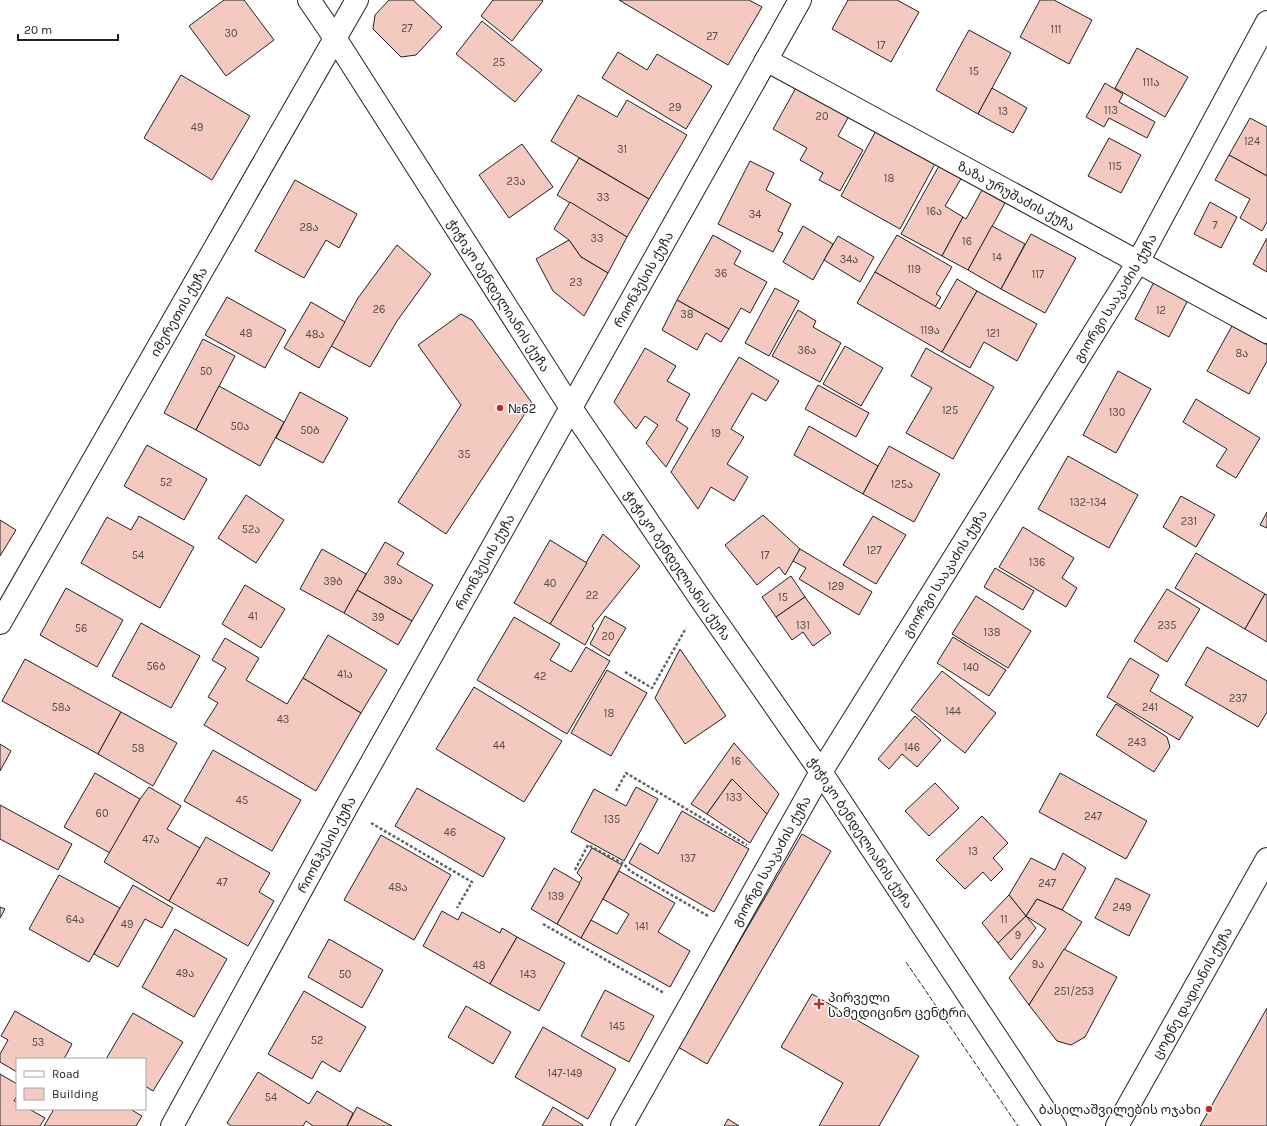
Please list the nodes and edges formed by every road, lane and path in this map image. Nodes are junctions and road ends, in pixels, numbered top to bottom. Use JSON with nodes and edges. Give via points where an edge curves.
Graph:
{"nodes":[{"id":1,"x":309,"y":0,"type":"edge"},
{"id":2,"x":357,"y":0,"type":"edge"},
{"id":3,"x":800,"y":0,"type":"edge"},
{"id":4,"x":1267,"y":22,"type":"edge"},
{"id":5,"x":335,"y":38,"type":"junction"},
{"id":6,"x":766,"y":60,"type":"junction"},
{"id":7,"x":1138,"y":262,"type":"junction"},
{"id":8,"x":1267,"y":332,"type":"edge"},
{"id":9,"x":572,"y":408,"type":"junction"},
{"id":10,"x":702,"y":601,"type":"junction"},
{"id":11,"x":0,"y":623,"type":"edge"},
{"id":12,"x":625,"y":672,"type":"dead end"},
{"id":13,"x":821,"y":772,"type":"junction"},
{"id":14,"x":616,"y":791,"type":"dead end"},
{"id":15,"x":346,"y":808,"type":"junction"},
{"id":16,"x":772,"y":859,"type":"junction"},
{"id":17,"x":1267,"y":859,"type":"edge"},
{"id":18,"x":575,"y":870,"type":"dead end"},
{"id":19,"x":457,"y":908,"type":"dead end"},
{"id":20,"x":543,"y":924,"type":"dead end"},
{"id":21,"x":732,"y":930,"type":"junction"},
{"id":22,"x":689,"y":1007,"type":"junction"},
{"id":23,"x":172,"y":1126,"type":"edge"},
{"id":24,"x":622,"y":1126,"type":"edge"},
{"id":25,"x":1054,"y":1126,"type":"edge"},
{"id":26,"x":1117,"y":1126,"type":"edge"}],
"edges":[{"from":1,"to":5,"type":"street","name":"ჭიჭიკო ბენდელიანის ქუჩა"},
{"from":2,"to":5,"type":"street","name":"იმერეთის ქუჩა"},
{"from":3,"to":6,"type":"street","name":"რიონჰესის ქუჩა"},
{"from":4,"to":7,"type":"street","name":"გიორგი სააკაძის ქუჩა"},
{"from":5,"to":9,"type":"street","name":"ჭიჭიკო ბენდელიანის ქუჩა"},
{"from":5,"to":11,"type":"street","name":"იმერეთის ქუჩა"},
{"from":6,"to":7,"type":"street","name":"ზაზა ურუშაძის ქუჩა"},
{"from":6,"to":9,"type":"street","name":"რიონჰესის ქუჩა"},
{"from":7,"to":8,"type":"street","name":"ზაზა ურუშაძის ქუჩა"},
{"from":7,"to":13,"type":"street","name":"გიორგი სააკაძის ქუჩა"},
{"from":9,"to":10,"type":"street","name":"ჭიჭიკო ბენდელიანის ქუჩა"},
{"from":9,"to":15,"type":"street","name":"რიონჰესის ქუჩა"},
{"from":10,"to":12,"type":"path","via":[[652,688]]},
{"from":10,"to":13,"type":"street","name":"ჭიჭიკო ბენდელიანის ქუჩა"},
{"from":13,"to":16,"type":"street","name":"გიორგი სააკაძის ქუჩა"},
{"from":13,"to":25,"type":"street","name":"ჭიჭიკო ბენდელიანის ქუჩა"},
{"from":14,"to":16,"type":"path","via":[[626,773]]},
{"from":15,"to":19,"type":"path","via":[[472,882]]},
{"from":15,"to":23,"type":"street","name":"რიონჰესის ქუჩა"},
{"from":16,"to":21,"type":"street","name":"გიორგი სააკაძის ქუჩა"},
{"from":17,"to":26,"type":"street","name":"ცოტნე დადიანის ქუჩა"},
{"from":18,"to":21,"type":"path","via":[[588,845]]},
{"from":20,"to":22,"type":"path"},
{"from":21,"to":22,"type":"street","name":"გიორგი სააკაძის ქუჩა"},
{"from":22,"to":24,"type":"street","name":"გიორგი სააკაძის ქუჩა"}]}
